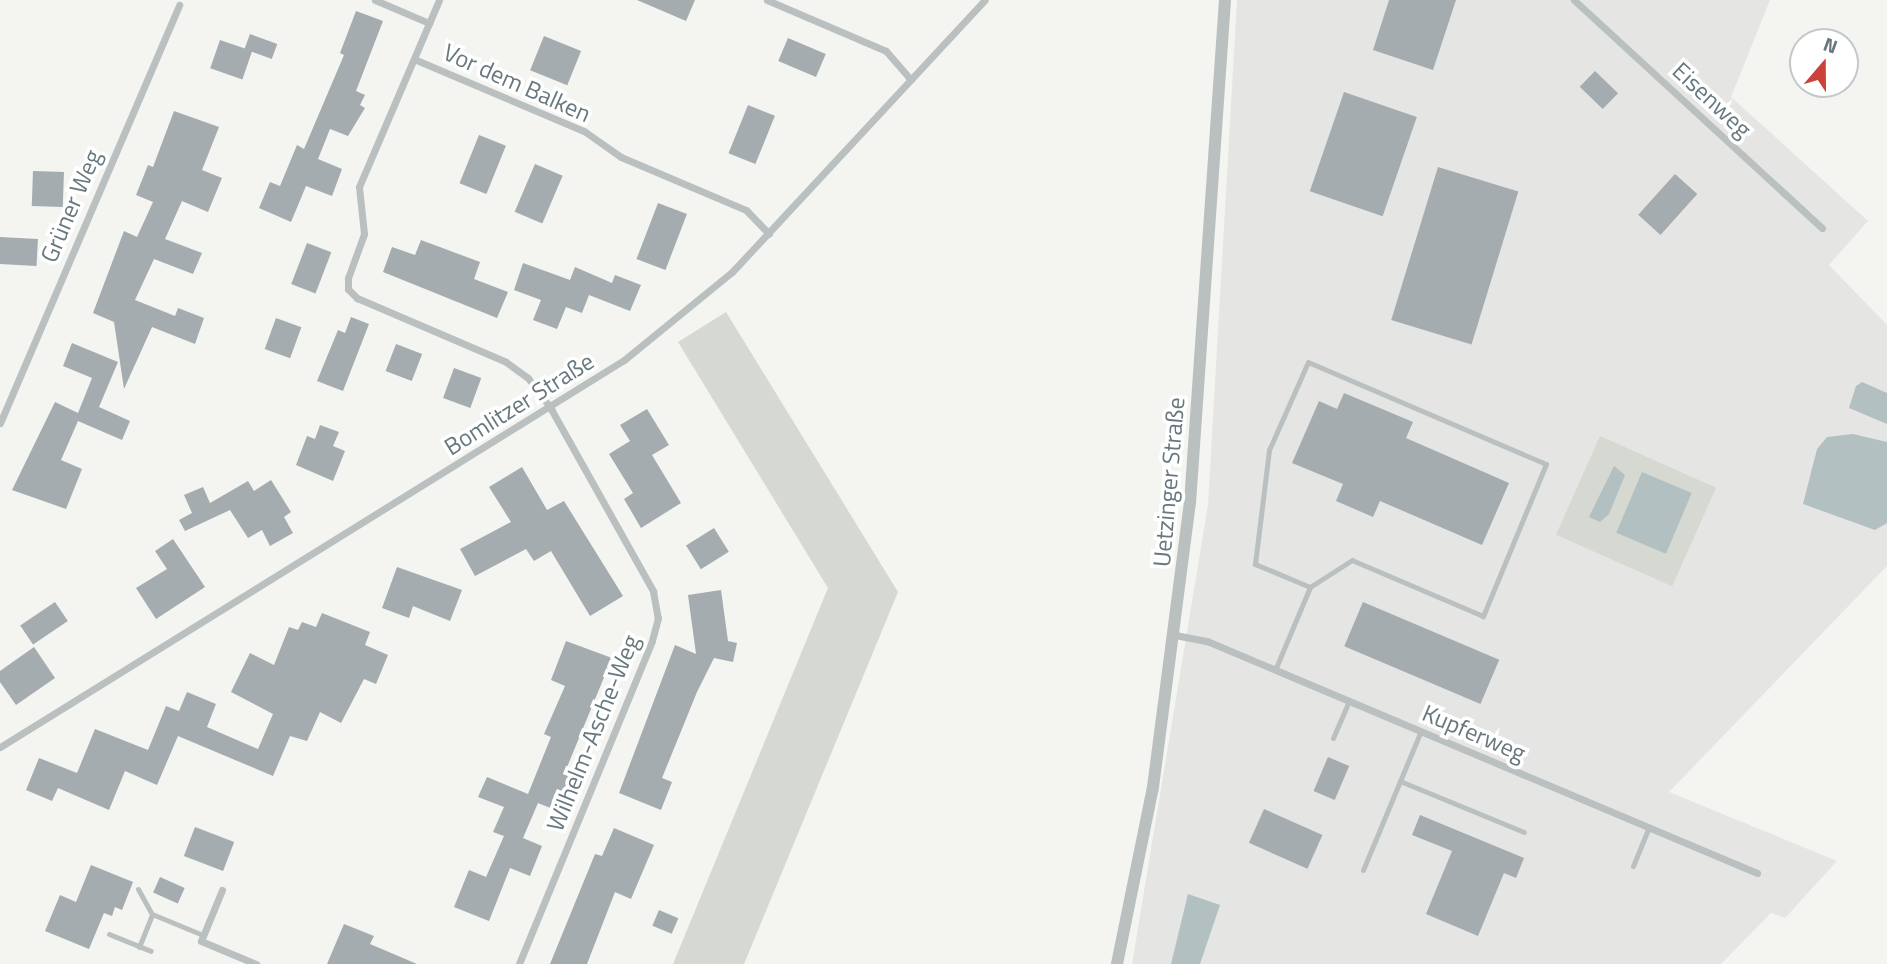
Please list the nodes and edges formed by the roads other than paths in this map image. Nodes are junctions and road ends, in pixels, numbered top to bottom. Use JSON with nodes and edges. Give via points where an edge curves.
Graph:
{"nodes":[{"id":1,"x":375,"y":0,"type":"edge"},
{"id":2,"x":439,"y":0,"type":"edge"},
{"id":3,"x":767,"y":0,"type":"edge"},
{"id":4,"x":985,"y":0,"type":"edge"},
{"id":5,"x":1225,"y":0,"type":"edge"},
{"id":6,"x":1574,"y":0,"type":"edge"},
{"id":7,"x":179,"y":5,"type":"dead end"},
{"id":8,"x":429,"y":23,"type":"junction"},
{"id":9,"x":414,"y":59,"type":"junction"},
{"id":10,"x":911,"y":79,"type":"junction"},
{"id":11,"x":1822,"y":228,"type":"dead end"},
{"id":12,"x":769,"y":234,"type":"junction"},
{"id":13,"x":551,"y":409,"type":"junction"},
{"id":14,"x":0,"y":423,"type":"edge"},
{"id":15,"x":1310,"y":587,"type":"junction"},
{"id":16,"x":1175,"y":635,"type":"junction"},
{"id":17,"x":1275,"y":670,"type":"junction"},
{"id":18,"x":1349,"y":701,"type":"junction"},
{"id":19,"x":1421,"y":731,"type":"junction"},
{"id":20,"x":1333,"y":737,"type":"dead end"},
{"id":21,"x":0,"y":747,"type":"edge"},
{"id":22,"x":1401,"y":781,"type":"junction"},
{"id":23,"x":1649,"y":827,"type":"junction"},
{"id":24,"x":1524,"y":832,"type":"dead end"},
{"id":25,"x":1633,"y":866,"type":"dead end"},
{"id":26,"x":1363,"y":870,"type":"dead end"},
{"id":27,"x":1757,"y":873,"type":"dead end"},
{"id":28,"x":138,"y":889,"type":"dead end"},
{"id":29,"x":222,"y":890,"type":"dead end"},
{"id":30,"x":152,"y":914,"type":"junction"},
{"id":31,"x":108,"y":934,"type":"dead end"},
{"id":32,"x":203,"y":934,"type":"junction"},
{"id":33,"x":139,"y":947,"type":"junction"},
{"id":34,"x":151,"y":951,"type":"dead end"},
{"id":35,"x":257,"y":964,"type":"edge"},
{"id":36,"x":519,"y":964,"type":"edge"},
{"id":37,"x":1117,"y":964,"type":"edge"}],
"edges":[{"from":1,"to":8,"type":"street"},
{"from":2,"to":8,"type":"street"},
{"from":3,"to":10,"type":"street","via":[[886,51]]},
{"from":4,"to":10,"type":"street","name":"Bomlitzer Straße"},
{"from":5,"to":16,"type":"street","name":"Uetzinger Straße","via":[[1190,503]]},
{"from":6,"to":11,"type":"street","name":"Eisenweg"},
{"from":7,"to":14,"type":"street","name":"Grüner Weg"},
{"from":8,"to":9,"type":"street"},
{"from":9,"to":12,"type":"street","name":"Vor dem Balken","via":[[584,131],[621,157],[747,210]]},
{"from":9,"to":13,"type":"street","name":"Vor dem Balken","via":[[359,187],[364,234],[348,289],[357,299],[506,362],[528,378]]},
{"from":10,"to":12,"type":"street","name":"Bomlitzer Straße"},
{"from":12,"to":13,"type":"street","name":"Bomlitzer Straße","via":[[671,324]]},
{"from":13,"to":21,"type":"street","name":"Bomlitzer Straße"},
{"from":13,"to":36,"type":"street","name":"Wilhelm-Asche-Weg","via":[[653,591],[658,618]]},
{"from":15,"to":15,"type":"lane","via":[[1255,564],[1269,450],[1308,362],[1546,464],[1483,616],[1352,560]]},
{"from":15,"to":17,"type":"lane"},
{"from":16,"to":17,"type":"street","name":"Kupferweg","via":[[1207,641]]},
{"from":16,"to":37,"type":"street","name":"Uetzinger Straße","via":[[1153,787]]},
{"from":17,"to":18,"type":"street","name":"Kupferweg"},
{"from":18,"to":19,"type":"street","name":"Kupferweg"},
{"from":18,"to":20,"type":"lane"},
{"from":19,"to":22,"type":"lane"},
{"from":19,"to":23,"type":"street","name":"Kupferweg"},
{"from":22,"to":24,"type":"lane"},
{"from":22,"to":26,"type":"lane"},
{"from":23,"to":25,"type":"lane"},
{"from":23,"to":27,"type":"street","name":"Kupferweg"},
{"from":28,"to":30,"type":"lane"},
{"from":29,"to":32,"type":"street"},
{"from":30,"to":32,"type":"lane"},
{"from":30,"to":33,"type":"lane"},
{"from":31,"to":33,"type":"lane"},
{"from":32,"to":35,"type":"street","via":[[201,941]]},
{"from":33,"to":34,"type":"lane"}]}
